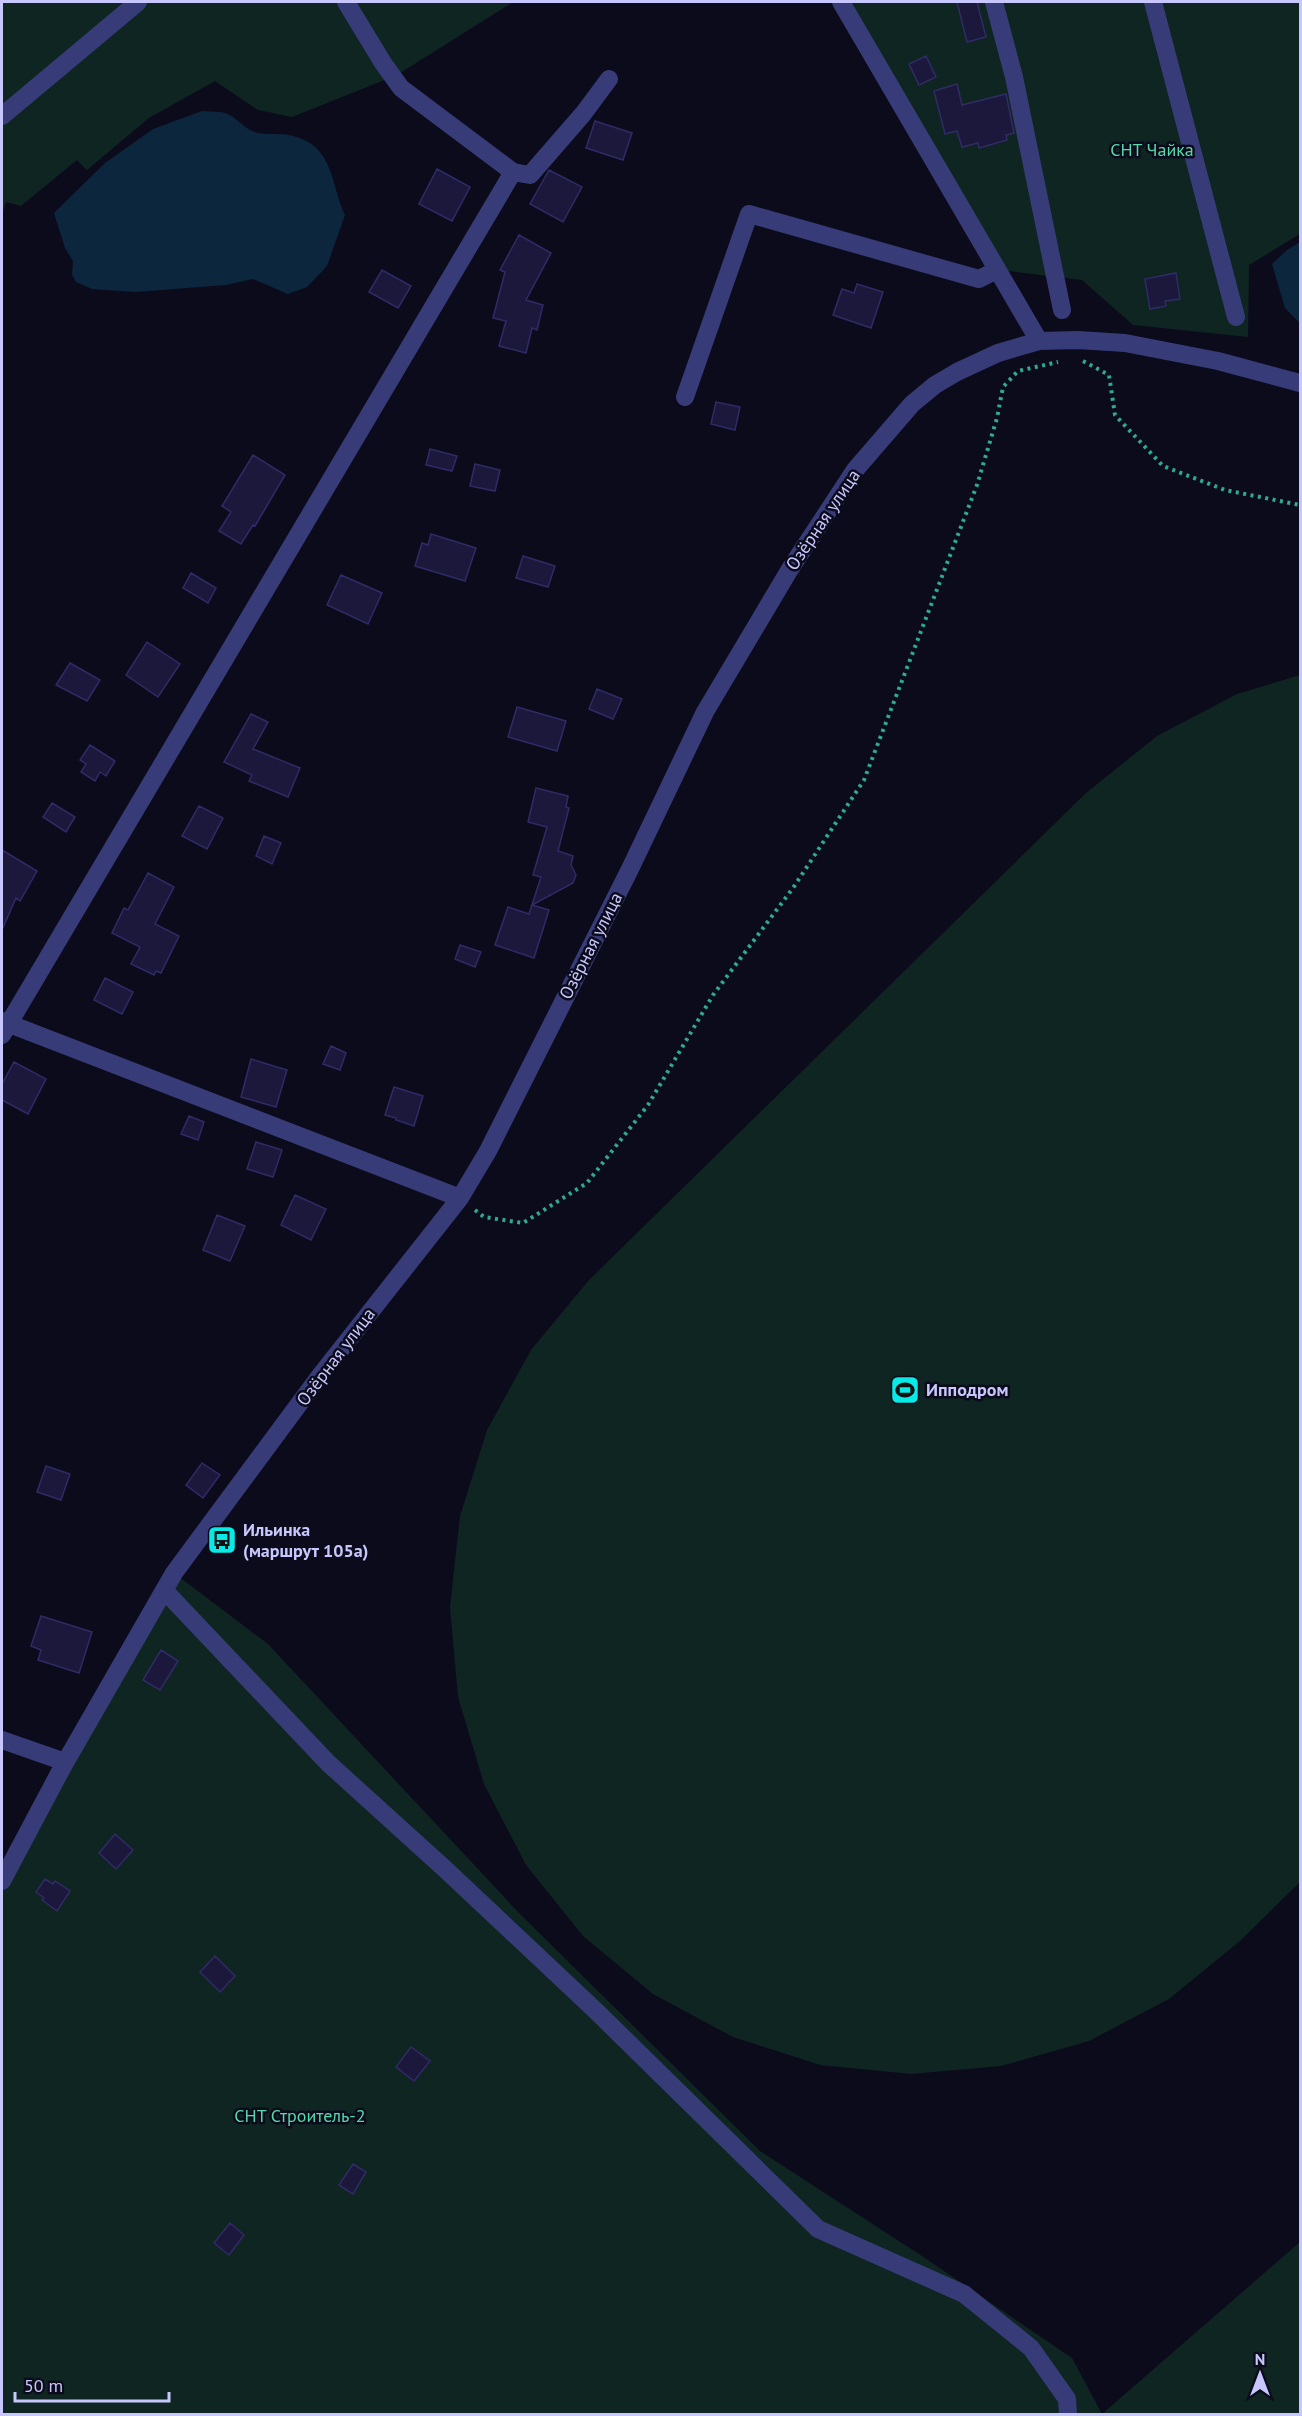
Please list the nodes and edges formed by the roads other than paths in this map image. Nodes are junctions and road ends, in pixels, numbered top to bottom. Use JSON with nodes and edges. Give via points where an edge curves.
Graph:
{"nodes":[{"id":1,"x":138,"y":2,"type":"edge"},
{"id":2,"x":346,"y":2,"type":"edge"},
{"id":3,"x":841,"y":2,"type":"edge"},
{"id":4,"x":994,"y":2,"type":"edge"},
{"id":5,"x":1153,"y":2,"type":"edge"},
{"id":6,"x":609,"y":79,"type":"dead end"},
{"id":7,"x":2,"y":116,"type":"edge"},
{"id":8,"x":513,"y":172,"type":"junction"},
{"id":9,"x":997,"y":270,"type":"junction"},
{"id":10,"x":1062,"y":310,"type":"dead end"},
{"id":11,"x":1236,"y":317,"type":"dead end"},
{"id":12,"x":1039,"y":341,"type":"junction"},
{"id":13,"x":1300,"y":383,"type":"edge"},
{"id":14,"x":685,"y":397,"type":"dead end"},
{"id":15,"x":4,"y":1027,"type":"edge"},
{"id":16,"x":460,"y":1198,"type":"junction"},
{"id":17,"x":164,"y":1590,"type":"junction"},
{"id":18,"x":2,"y":1740,"type":"edge"},
{"id":19,"x":65,"y":1761,"type":"junction"},
{"id":20,"x":2,"y":1881,"type":"edge"},
{"id":21,"x":1068,"y":2415,"type":"edge"}],
"edges":[{"from":1,"to":7,"type":"street"},
{"from":2,"to":8,"type":"street","via":[[401,88]]},
{"from":3,"to":9,"type":"street"},
{"from":4,"to":10,"type":"street","via":[[1014,77]]},
{"from":5,"to":11,"type":"street"},
{"from":6,"to":8,"type":"street","via":[[530,175]]},
{"from":8,"to":15,"type":"street"},
{"from":9,"to":12,"type":"street"},
{"from":9,"to":14,"type":"street","via":[[979,279],[749,214]]},
{"from":12,"to":13,"type":"street","name":"Озёрная улица","via":[[1125,343],[1218,361]]},
{"from":12,"to":16,"type":"street","name":"Озёрная улица","via":[[998,353],[935,385],[912,404],[849,480],[790,568],[705,712],[488,1151]]},
{"from":15,"to":16,"type":"street"},
{"from":16,"to":17,"type":"street","name":"Озёрная улица","via":[[319,1377]]},
{"from":17,"to":19,"type":"street","name":"Озёрная улица"},
{"from":17,"to":21,"type":"street","via":[[328,1763],[596,2011],[818,2229],[964,2294],[1031,2348],[1067,2399]]},
{"from":18,"to":19,"type":"street"},
{"from":19,"to":20,"type":"street","name":"Озёрная улица"}]}
